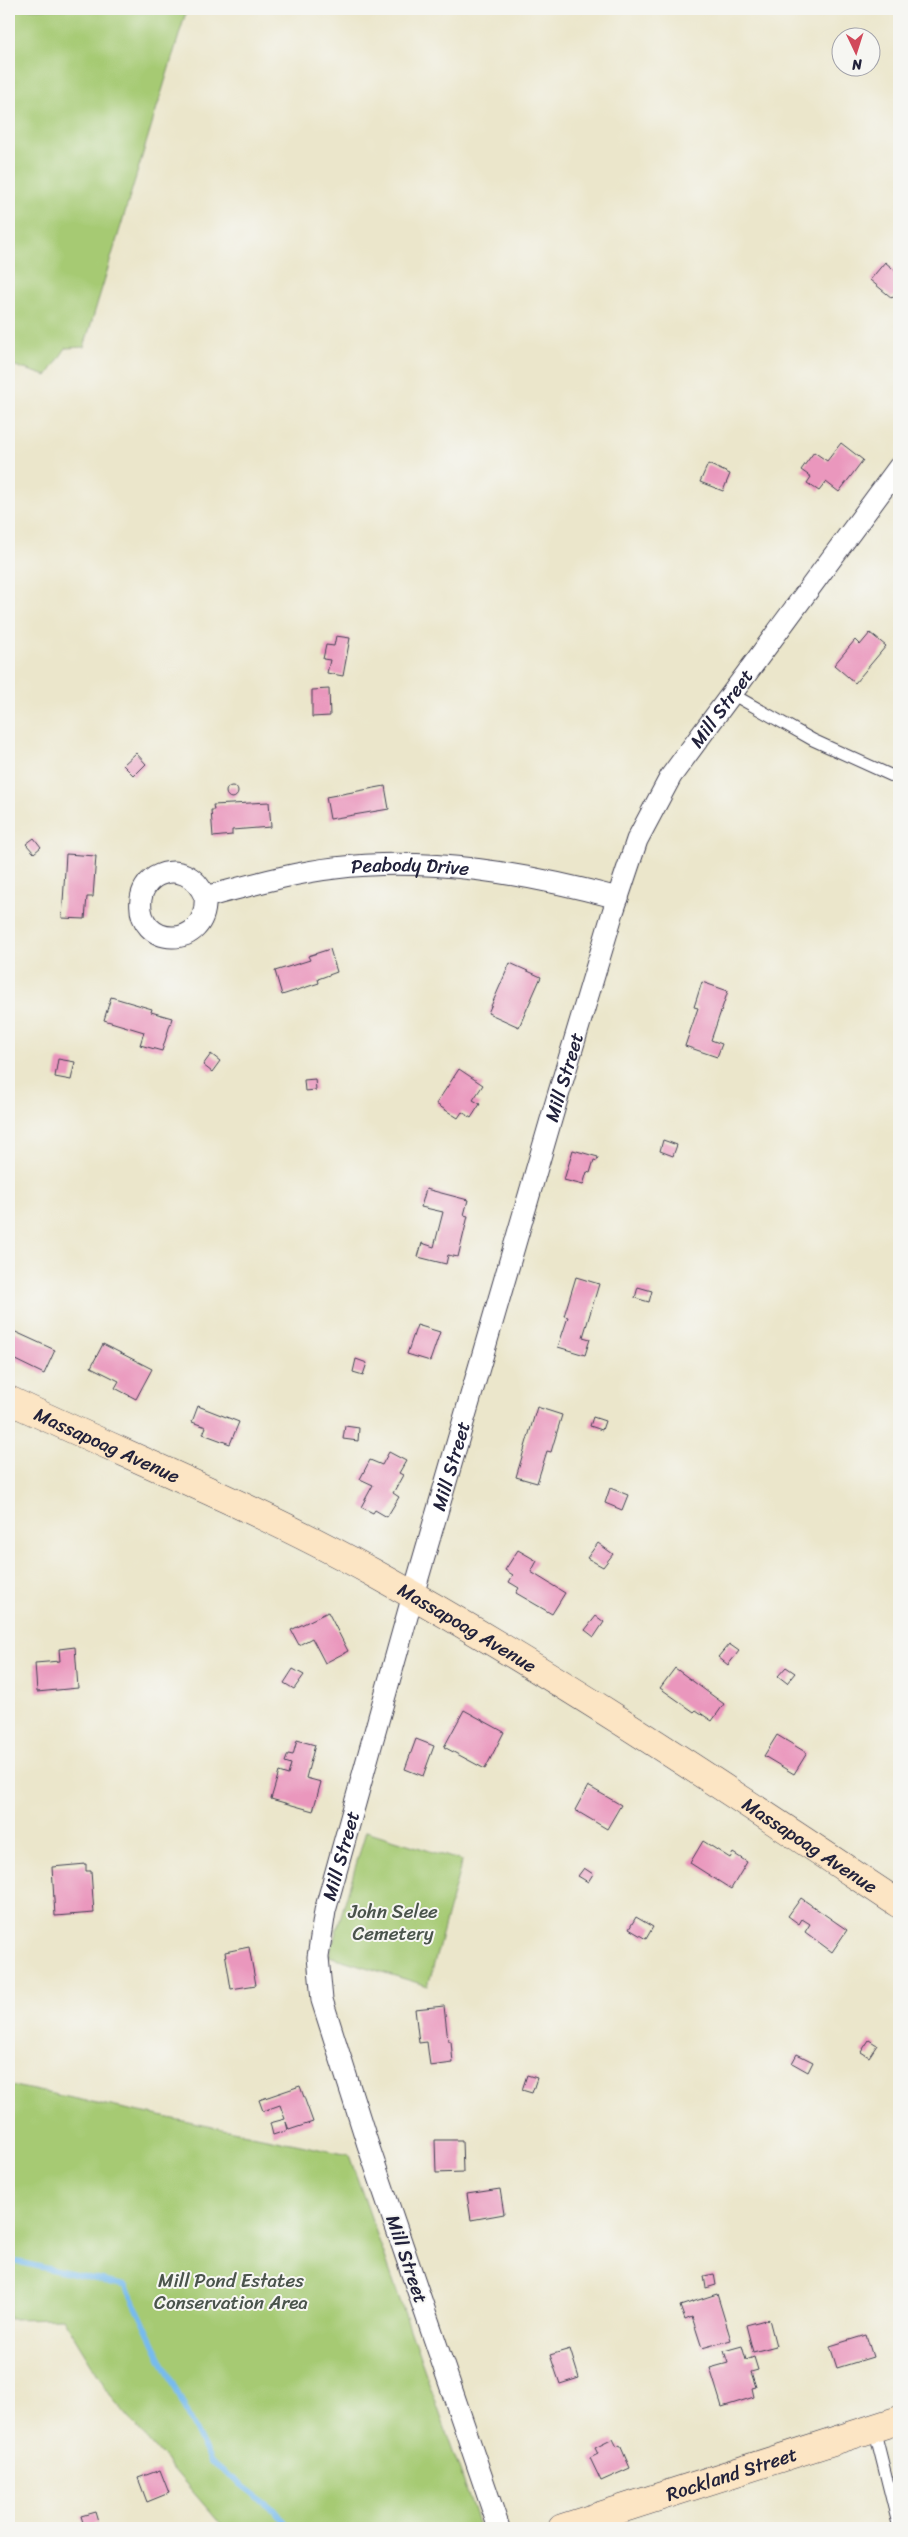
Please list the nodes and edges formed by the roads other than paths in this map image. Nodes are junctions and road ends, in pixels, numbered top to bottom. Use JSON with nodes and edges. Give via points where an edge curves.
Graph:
{"nodes":[{"id":1,"x":899,"y":467,"type":"edge"},
{"id":2,"x":732,"y":694,"type":"junction"},
{"id":3,"x":899,"y":779,"type":"edge"},
{"id":4,"x":205,"y":897,"type":"dead end"},
{"id":5,"x":618,"y":898,"type":"junction"},
{"id":6,"x":9,"y":1400,"type":"edge"},
{"id":7,"x":413,"y":1595,"type":"junction"},
{"id":8,"x":899,"y":1904,"type":"edge"},
{"id":9,"x":899,"y":2420,"type":"edge"},
{"id":10,"x":874,"y":2428,"type":"junction"},
{"id":11,"x":499,"y":2528,"type":"edge"},
{"id":12,"x":562,"y":2528,"type":"edge"},
{"id":13,"x":899,"y":2528,"type":"edge"}],
"edges":[{"from":1,"to":2,"type":"street","name":"Mill Street"},
{"from":2,"to":3,"type":"lane","via":[[813,740]]},
{"from":2,"to":5,"type":"street","name":"Mill Street","via":[[671,776],[652,809],[637,840]]},
{"from":4,"to":5,"type":"street","name":"Peabody Drive","via":[[291,875],[374,864],[500,872]]},
{"from":5,"to":7,"type":"street","name":"Mill Street"},
{"from":6,"to":7,"type":"main road","name":"Massapoag Avenue","via":[[279,1523]]},
{"from":7,"to":8,"type":"main road","name":"Massapoag Avenue","via":[[492,1639],[632,1726]]},
{"from":7,"to":11,"type":"street","name":"Mill Street","via":[[325,1911],[318,1958],[319,1975],[322,2000],[368,2145]]},
{"from":9,"to":10,"type":"main road","name":"Rockland Street"},
{"from":10,"to":12,"type":"main road","name":"Rockland Street"},
{"from":10,"to":13,"type":"lane"}]}
